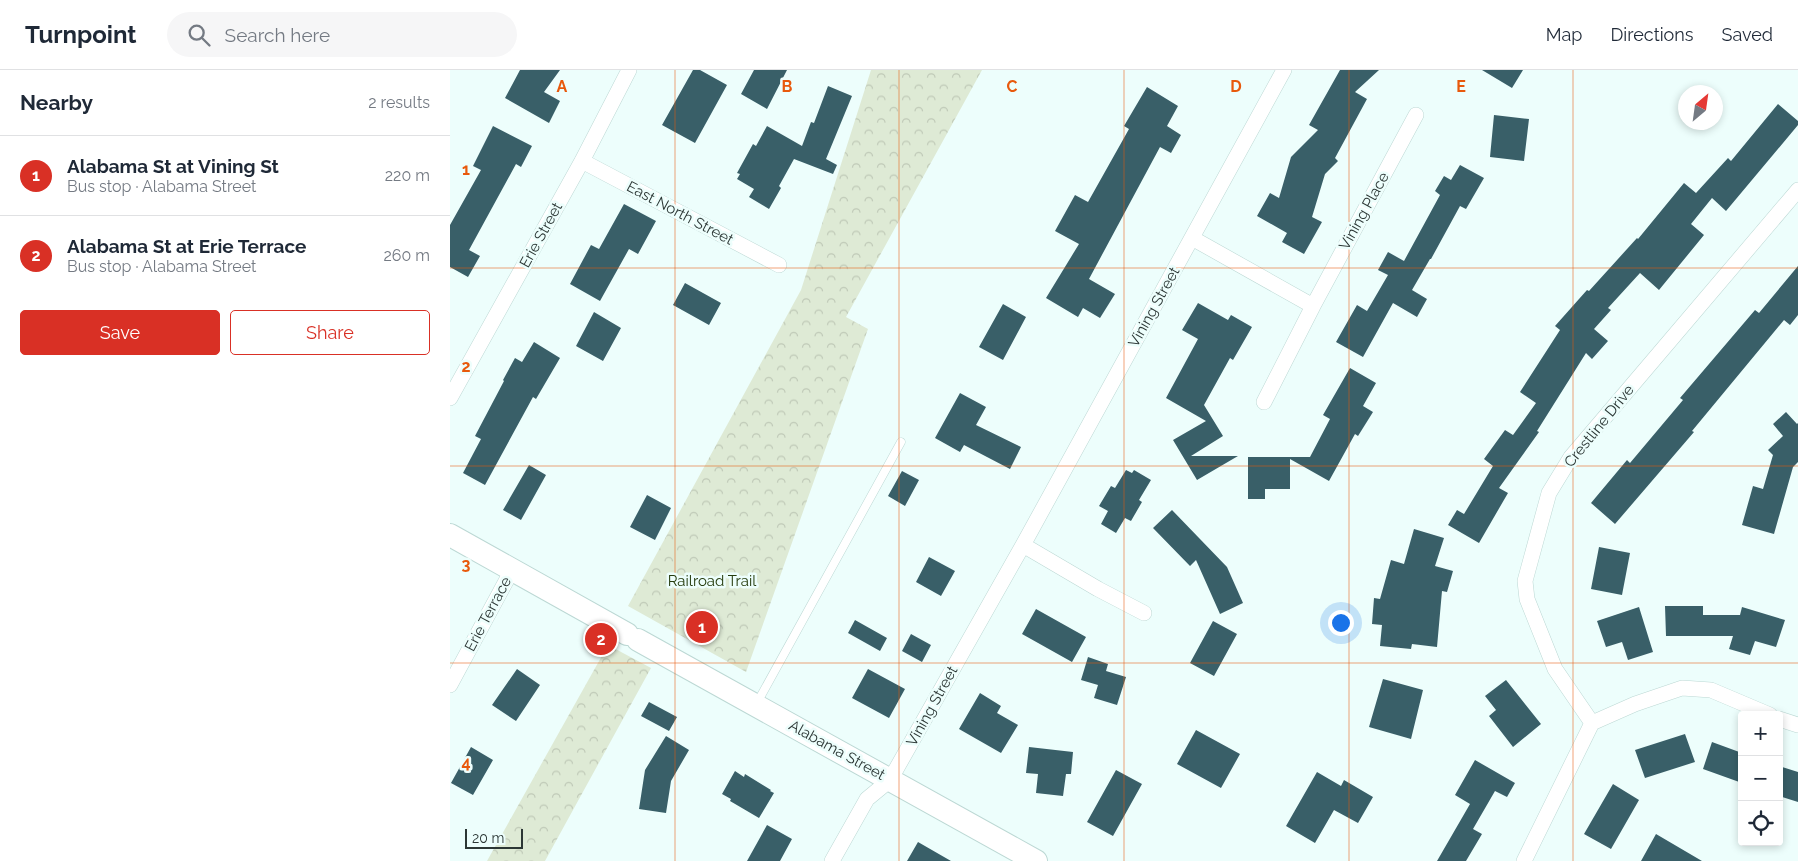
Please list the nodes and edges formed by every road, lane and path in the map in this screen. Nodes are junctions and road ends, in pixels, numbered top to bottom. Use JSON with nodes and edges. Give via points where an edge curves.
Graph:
{"nodes":[{"id":1,"x":629,"y":70,"type":"edge"},
{"id":2,"x":1284,"y":70,"type":"edge"},
{"id":3,"x":1416,"y":115,"type":"dead end"},
{"id":4,"x":582,"y":161,"type":"junction"},
{"id":5,"x":1798,"y":190,"type":"edge"},
{"id":6,"x":1192,"y":238,"type":"junction"},
{"id":7,"x":779,"y":265,"type":"dead end"},
{"id":8,"x":1312,"y":306,"type":"junction"},
{"id":9,"x":450,"y":398,"type":"edge"},
{"id":10,"x":1264,"y":402,"type":"dead end"},
{"id":11,"x":901,"y":442,"type":"dead end"},
{"id":12,"x":450,"y":535,"type":"edge"},
{"id":13,"x":1023,"y":545,"type":"junction"},
{"id":14,"x":512,"y":570,"type":"junction"},
{"id":15,"x":1144,"y":613,"type":"dead end"},
{"id":16,"x":450,"y":685,"type":"edge"},
{"id":17,"x":756,"y":705,"type":"junction"},
{"id":18,"x":1760,"y":711,"type":"edge"},
{"id":19,"x":1783,"y":720,"type":"edge"},
{"id":20,"x":1592,"y":723,"type":"junction"},
{"id":21,"x":1798,"y":725,"type":"edge"},
{"id":22,"x":890,"y":780,"type":"junction"},
{"id":23,"x":1529,"y":859,"type":"edge"},
{"id":24,"x":832,"y":861,"type":"edge"},
{"id":25,"x":1036,"y":861,"type":"edge"}],
"edges":[{"from":1,"to":4,"type":"street","name":"Erie Street"},
{"from":2,"to":6,"type":"street","name":"Vining Street"},
{"from":3,"to":8,"type":"street","name":"Vining Place"},
{"from":4,"to":7,"type":"street","name":"East North Street"},
{"from":4,"to":9,"type":"street","name":"Erie Street"},
{"from":5,"to":20,"type":"street","name":"Crestline Drive","via":[[1571,457],[1549,493],[1525,581],[1527,599],[1554,669]]},
{"from":6,"to":8,"type":"street"},
{"from":6,"to":13,"type":"street","name":"Vining Street"},
{"from":8,"to":10,"type":"street","name":"Vining Place"},
{"from":11,"to":17,"type":"lane"},
{"from":12,"to":14,"type":"main road","name":"Alabama Street"},
{"from":13,"to":15,"type":"street"},
{"from":13,"to":22,"type":"street","name":"Vining Street"},
{"from":14,"to":16,"type":"street","name":"Erie Terrace"},
{"from":14,"to":17,"type":"main road","name":"Alabama Street"},
{"from":17,"to":22,"type":"main road","name":"Alabama Street"},
{"from":18,"to":20,"type":"street","via":[[1710,690],[1682,688]]},
{"from":19,"to":21,"type":"street"},
{"from":20,"to":23,"type":"street"},
{"from":22,"to":24,"type":"street","name":"Vining Street","via":[[867,799]]},
{"from":22,"to":25,"type":"main road","name":"Alabama Street"}]}
